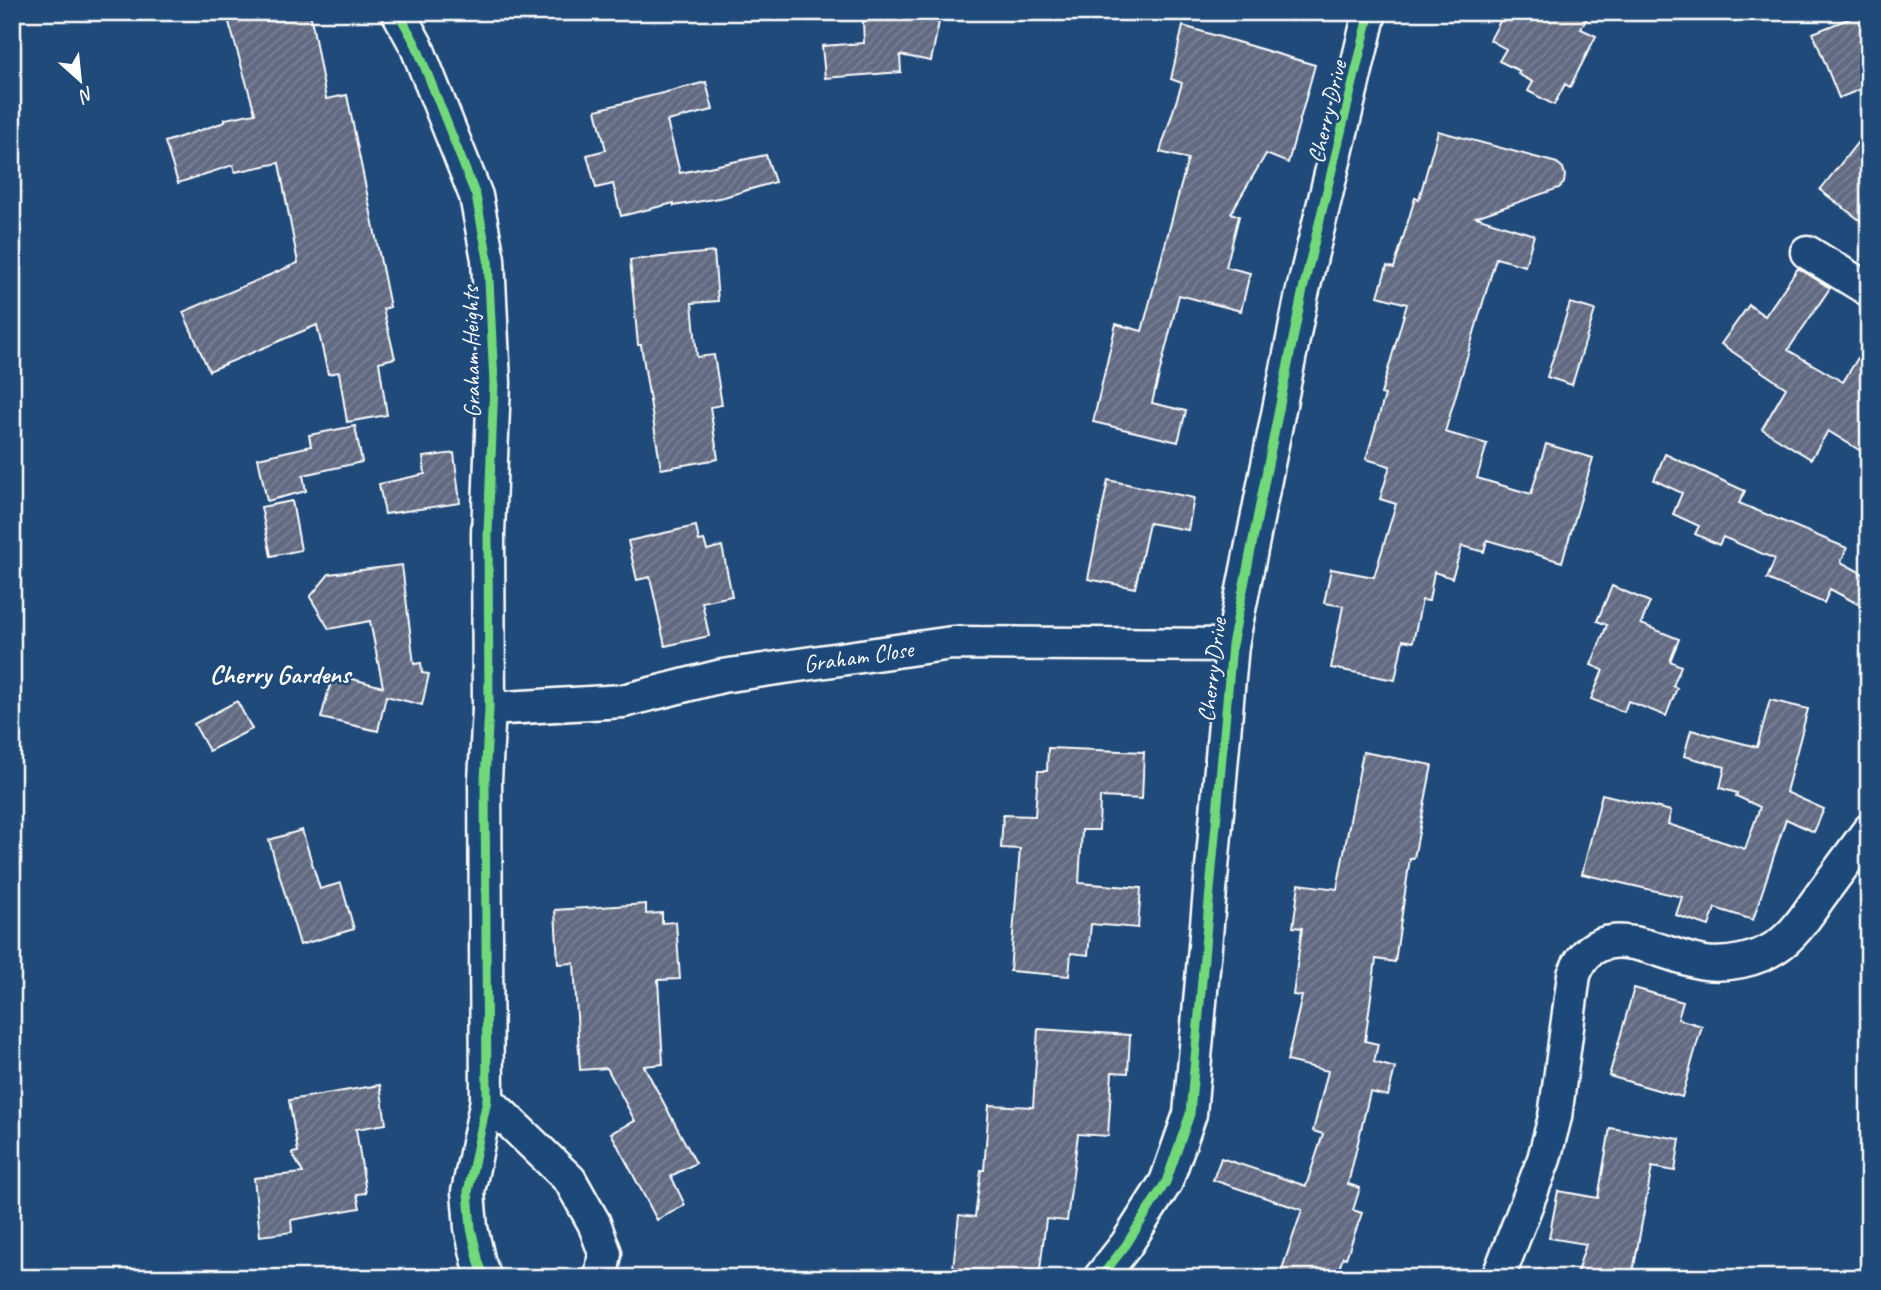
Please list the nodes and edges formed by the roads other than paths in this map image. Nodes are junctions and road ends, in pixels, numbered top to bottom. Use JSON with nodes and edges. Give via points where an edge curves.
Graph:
{"nodes":[{"id":1,"x":398,"y":12,"type":"edge"},
{"id":2,"x":1370,"y":12,"type":"edge"},
{"id":3,"x":1807,"y":252,"type":"dead end"},
{"id":4,"x":1869,"y":290,"type":"edge"},
{"id":5,"x":1232,"y":645,"type":"junction"},
{"id":6,"x":489,"y":709,"type":"junction"},
{"id":7,"x":1869,"y":830,"type":"edge"},
{"id":8,"x":487,"y":1100,"type":"junction"},
{"id":9,"x":485,"y":1278,"type":"edge"},
{"id":10,"x":601,"y":1278,"type":"edge"},
{"id":11,"x":1100,"y":1278,"type":"edge"},
{"id":12,"x":1498,"y":1278,"type":"edge"}],
"edges":[{"from":1,"to":6,"type":"street","name":"Graham Heights","via":[[416,45],[476,196],[488,259],[494,383],[488,534]]},
{"from":2,"to":5,"type":"street","name":"Cherry Drive","via":[[1302,294]]},
{"from":3,"to":4,"type":"street"},
{"from":5,"to":6,"type":"street","name":"Graham Close","via":[[952,643],[722,676],[623,701]]},
{"from":5,"to":11,"type":"street","name":"Cherry Drive","via":[[1190,1114],[1166,1182]]},
{"from":6,"to":8,"type":"street","name":"Graham Heights","via":[[485,780]]},
{"from":7,"to":12,"type":"street","via":[[1799,926],[1766,952],[1730,963],[1705,963],[1616,940],[1580,961],[1574,975],[1555,1117],[1544,1159]]},
{"from":8,"to":9,"type":"street","name":"Graham Heights","via":[[468,1192],[471,1228]]},
{"from":8,"to":10,"type":"street","via":[[570,1180],[605,1253]]}]}
